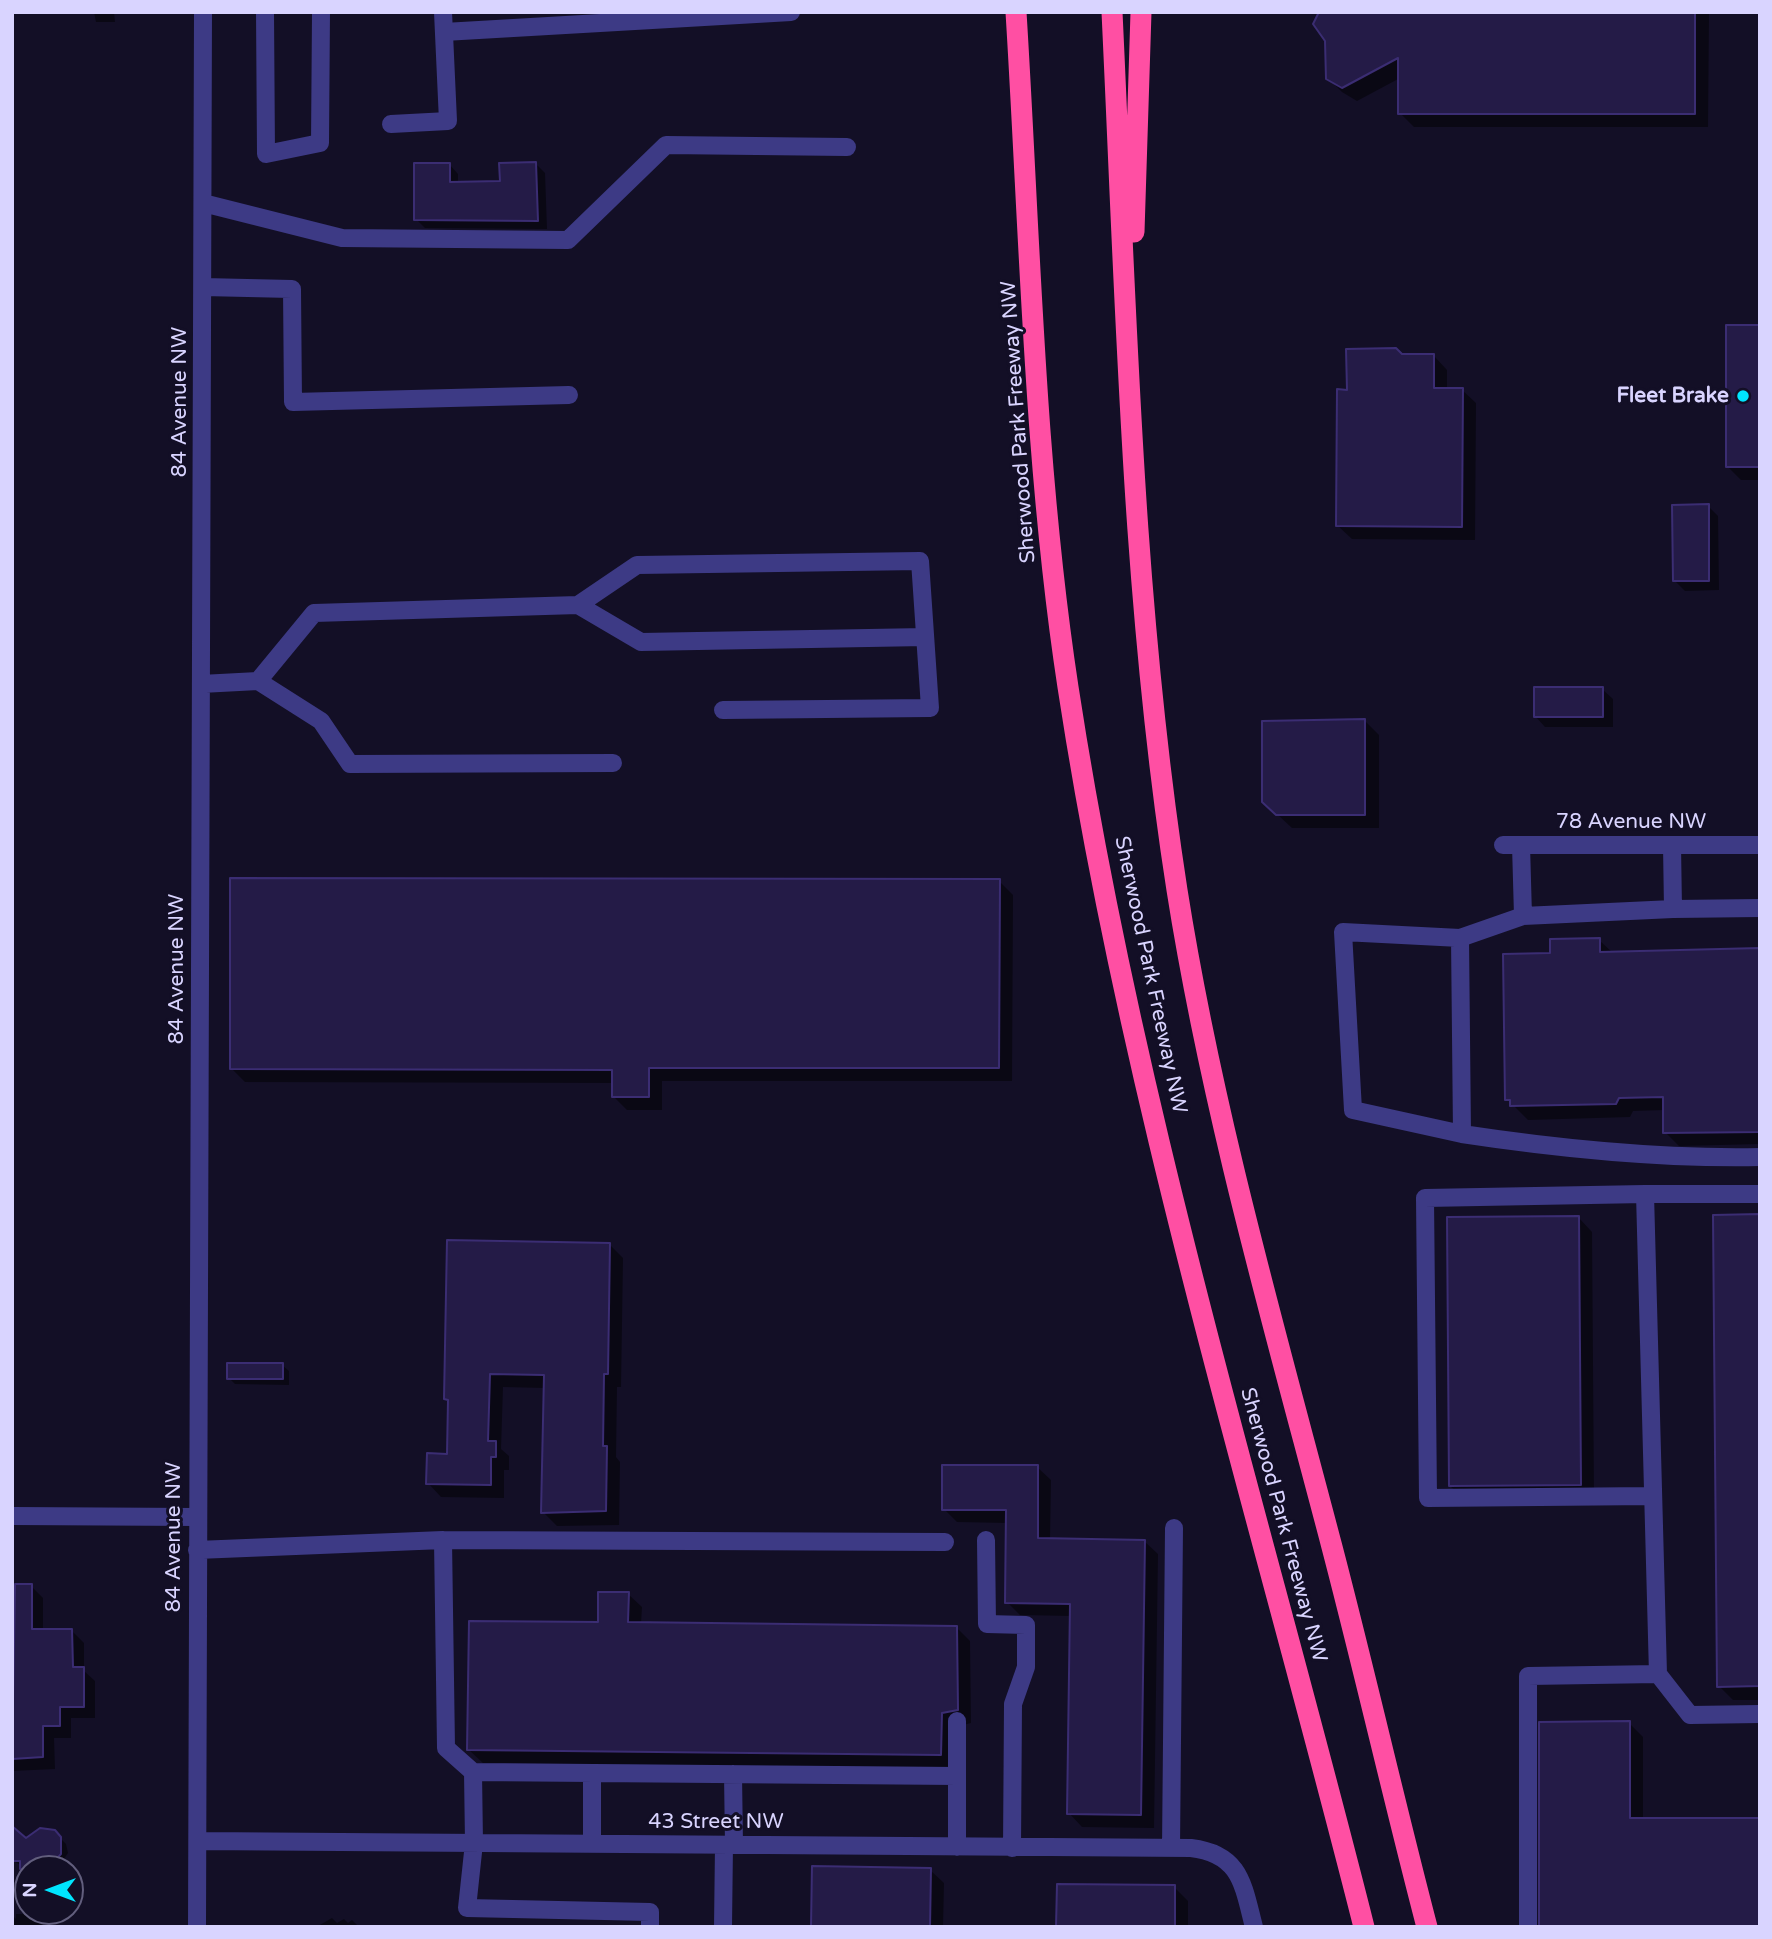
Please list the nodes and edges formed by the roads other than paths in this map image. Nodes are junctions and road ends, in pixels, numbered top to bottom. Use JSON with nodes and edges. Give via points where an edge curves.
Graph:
{"nodes":[{"id":1,"x":204,"y":12,"type":"edge"},
{"id":2,"x":265,"y":12,"type":"edge"},
{"id":3,"x":321,"y":12,"type":"edge"},
{"id":4,"x":443,"y":12,"type":"edge"},
{"id":5,"x":791,"y":12,"type":"edge"},
{"id":6,"x":1016,"y":12,"type":"edge"},
{"id":7,"x":1112,"y":12,"type":"edge"},
{"id":8,"x":1141,"y":12,"type":"edge"},
{"id":9,"x":444,"y":32,"type":"junction"},
{"id":10,"x":391,"y":124,"type":"dead end"},
{"id":11,"x":847,"y":147,"type":"dead end"},
{"id":12,"x":204,"y":203,"type":"junction"},
{"id":13,"x":204,"y":287,"type":"junction"},
{"id":14,"x":1127,"y":339,"type":"junction"},
{"id":15,"x":569,"y":395,"type":"dead end"},
{"id":16,"x":578,"y":605,"type":"junction"},
{"id":17,"x":925,"y":637,"type":"junction"},
{"id":18,"x":258,"y":681,"type":"junction"},
{"id":19,"x":201,"y":684,"type":"junction"},
{"id":20,"x":723,"y":710,"type":"dead end"},
{"id":21,"x":613,"y":763,"type":"dead end"},
{"id":22,"x":1672,"y":845,"type":"junction"},
{"id":23,"x":1760,"y":845,"type":"edge"},
{"id":24,"x":1760,"y":908,"type":"edge"},
{"id":25,"x":1674,"y":909,"type":"junction"},
{"id":26,"x":1523,"y":916,"type":"junction"},
{"id":27,"x":1460,"y":938,"type":"junction"},
{"id":28,"x":1462,"y":1134,"type":"junction"},
{"id":29,"x":1760,"y":1157,"type":"edge"},
{"id":30,"x":1645,"y":1194,"type":"junction"},
{"id":31,"x":1760,"y":1194,"type":"edge"},
{"id":32,"x":1652,"y":1496,"type":"junction"},
{"id":33,"x":12,"y":1517,"type":"edge"},
{"id":34,"x":196,"y":1517,"type":"junction"},
{"id":35,"x":1174,"y":1528,"type":"dead end"},
{"id":36,"x":443,"y":1539,"type":"junction"},
{"id":37,"x":986,"y":1540,"type":"dead end"},
{"id":38,"x":944,"y":1542,"type":"dead end"},
{"id":39,"x":197,"y":1550,"type":"junction"},
{"id":40,"x":1658,"y":1674,"type":"junction"},
{"id":41,"x":1760,"y":1714,"type":"edge"},
{"id":42,"x":957,"y":1721,"type":"dead end"},
{"id":43,"x":473,"y":1772,"type":"junction"},
{"id":44,"x":592,"y":1773,"type":"junction"},
{"id":45,"x":733,"y":1774,"type":"junction"},
{"id":46,"x":957,"y":1776,"type":"junction"},
{"id":47,"x":199,"y":1841,"type":"junction"},
{"id":48,"x":474,"y":1843,"type":"junction"},
{"id":49,"x":592,"y":1844,"type":"junction"},
{"id":50,"x":729,"y":1845,"type":"junction"},
{"id":51,"x":957,"y":1847,"type":"junction"},
{"id":52,"x":1012,"y":1848,"type":"junction"},
{"id":53,"x":1171,"y":1848,"type":"junction"},
{"id":54,"x":467,"y":1908,"type":"junction"},
{"id":55,"x":197,"y":1927,"type":"edge"},
{"id":56,"x":464,"y":1927,"type":"edge"},
{"id":57,"x":650,"y":1927,"type":"edge"},
{"id":58,"x":723,"y":1927,"type":"edge"},
{"id":59,"x":1254,"y":1927,"type":"edge"},
{"id":60,"x":1364,"y":1927,"type":"edge"},
{"id":61,"x":1427,"y":1927,"type":"edge"},
{"id":62,"x":1528,"y":1927,"type":"edge"}],
"edges":[{"from":1,"to":12,"type":"street","name":"84 Avenue NW"},
{"from":2,"to":3,"type":"street","via":[[265,154],[320,143]]},
{"from":4,"to":9,"type":"street"},
{"from":5,"to":9,"type":"street"},
{"from":6,"to":60,"type":"highway","name":"Sherwood Park Freeway NW","via":[[1045,484],[1068,685],[1105,896],[1178,1215]]},
{"from":7,"to":14,"type":"highway","name":"Sherwood Park Freeway NW"},
{"from":8,"to":14,"type":"highway"},
{"from":9,"to":10,"type":"street","via":[[448,121]]},
{"from":11,"to":12,"type":"street","via":[[666,145],[568,240],[342,238]]},
{"from":12,"to":13,"type":"street","name":"84 Avenue NW"},
{"from":13,"to":15,"type":"street","via":[[292,289],[293,402]]},
{"from":13,"to":19,"type":"street","name":"84 Avenue NW"},
{"from":14,"to":61,"type":"highway","name":"Sherwood Park Freeway NW","via":[[1156,719],[1177,888],[1196,994],[1273,1326]]},
{"from":16,"to":17,"type":"street","via":[[641,642]]},
{"from":16,"to":17,"type":"street","via":[[637,565],[920,561]]},
{"from":16,"to":18,"type":"street","via":[[314,613]]},
{"from":17,"to":20,"type":"street","via":[[930,708]]},
{"from":18,"to":19,"type":"street"},
{"from":18,"to":21,"type":"street","via":[[321,721],[350,764]]},
{"from":19,"to":34,"type":"street","name":"84 Avenue NW"},
{"from":22,"to":23,"type":"street","name":"78 Avenue NW"},
{"from":22,"to":25,"type":"street"},
{"from":22,"to":26,"type":"street","name":"78 Avenue NW","via":[[1512,845]]},
{"from":24,"to":25,"type":"street"},
{"from":25,"to":26,"type":"street"},
{"from":26,"to":27,"type":"street"},
{"from":27,"to":28,"type":"street"},
{"from":27,"to":28,"type":"street","via":[[1343,932],[1353,1110]]},
{"from":28,"to":29,"type":"street","via":[[1568,1150]]},
{"from":30,"to":31,"type":"street"},
{"from":30,"to":32,"type":"street"},
{"from":30,"to":32,"type":"street","via":[[1425,1198],[1428,1498]]},
{"from":32,"to":40,"type":"street"},
{"from":33,"to":34,"type":"street"},
{"from":34,"to":39,"type":"street","name":"84 Avenue NW"},
{"from":35,"to":53,"type":"street"},
{"from":36,"to":38,"type":"street"},
{"from":36,"to":39,"type":"street"},
{"from":36,"to":43,"type":"street","via":[[446,1748]]},
{"from":37,"to":52,"type":"street","via":[[987,1624],[1026,1625],[1026,1667],[1013,1704]]},
{"from":39,"to":47,"type":"street","name":"84 Avenue NW"},
{"from":40,"to":41,"type":"street","via":[[1690,1715]]},
{"from":40,"to":62,"type":"street","via":[[1528,1676]]},
{"from":42,"to":46,"type":"street"},
{"from":43,"to":44,"type":"street"},
{"from":43,"to":48,"type":"street"},
{"from":44,"to":45,"type":"street"},
{"from":44,"to":49,"type":"street"},
{"from":45,"to":46,"type":"street"},
{"from":45,"to":50,"type":"street"},
{"from":46,"to":51,"type":"street"},
{"from":47,"to":48,"type":"street","name":"43 Street NW"},
{"from":47,"to":55,"type":"street","name":"84 Avenue NW"},
{"from":48,"to":49,"type":"street","name":"43 Street NW"},
{"from":48,"to":54,"type":"street"},
{"from":49,"to":50,"type":"street","name":"43 Street NW"},
{"from":50,"to":51,"type":"street","name":"43 Street NW"},
{"from":50,"to":58,"type":"street"},
{"from":51,"to":52,"type":"street","name":"43 Street NW"},
{"from":52,"to":53,"type":"street","name":"43 Street NW"},
{"from":53,"to":59,"type":"street","name":"43 Street NW","via":[[1209,1850],[1229,1861]]},
{"from":54,"to":56,"type":"street"},
{"from":54,"to":57,"type":"street","via":[[650,1912]]}]}
